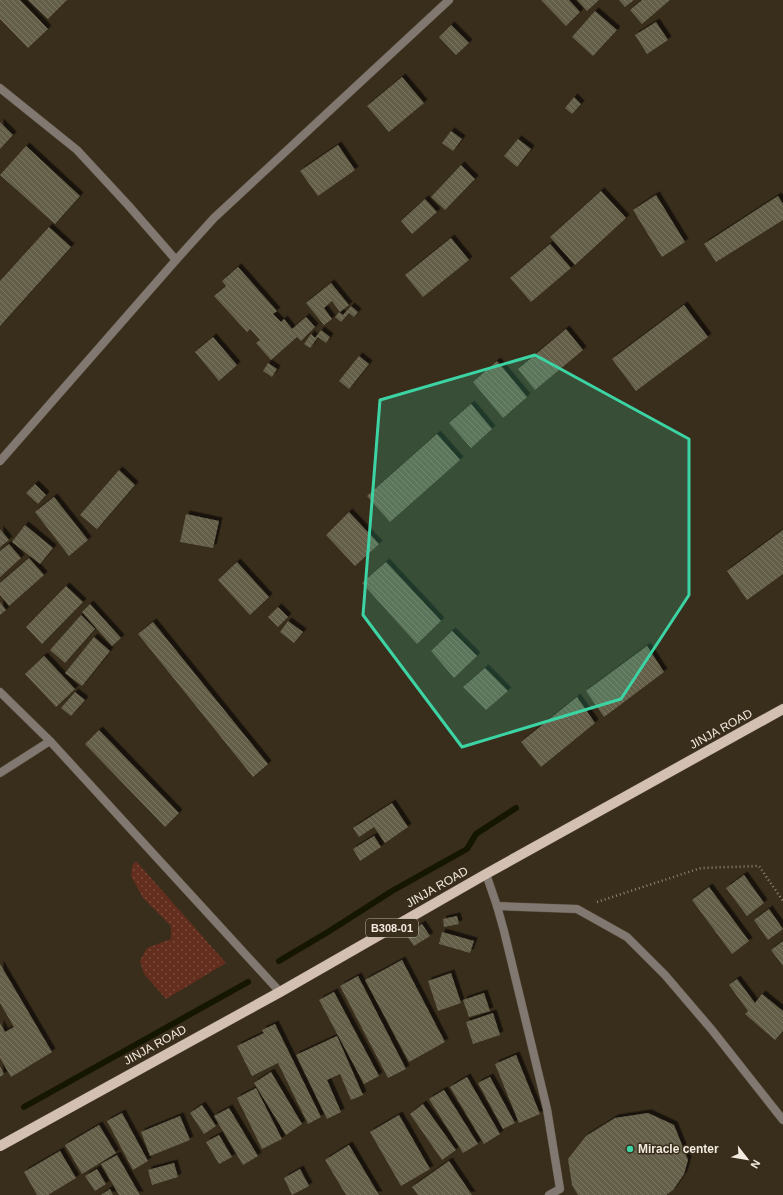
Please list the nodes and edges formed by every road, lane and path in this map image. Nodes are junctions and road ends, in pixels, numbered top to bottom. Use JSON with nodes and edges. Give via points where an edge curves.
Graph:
{"nodes":[{"id":1,"x":449,"y":0,"type":"edge"},
{"id":2,"x":0,"y":88,"type":"edge"},
{"id":3,"x":176,"y":260,"type":"junction"},
{"id":4,"x":0,"y":461,"type":"edge"},
{"id":5,"x":0,"y":692,"type":"edge"},
{"id":6,"x":783,"y":709,"type":"edge"},
{"id":7,"x":50,"y":741,"type":"junction"},
{"id":8,"x":0,"y":773,"type":"edge"},
{"id":9,"x":486,"y":874,"type":"junction"},
{"id":10,"x":783,"y":901,"type":"edge"},
{"id":11,"x":497,"y":906,"type":"junction"},
{"id":12,"x":577,"y":909,"type":"junction"},
{"id":13,"x":280,"y":992,"type":"junction"},
{"id":14,"x":783,"y":1120,"type":"edge"},
{"id":15,"x":0,"y":1146,"type":"edge"},
{"id":16,"x":560,"y":1192,"type":"edge"},
{"id":17,"x":549,"y":1195,"type":"edge"}],
"edges":[{"from":1,"to":3,"type":"street","via":[[214,218]]},
{"from":2,"to":3,"type":"street","via":[[77,150]]},
{"from":3,"to":4,"type":"street"},
{"from":5,"to":7,"type":"street"},
{"from":6,"to":9,"type":"main road","name":"JINJA ROAD","number":"B308-01"},
{"from":7,"to":8,"type":"street"},
{"from":7,"to":13,"type":"street"},
{"from":9,"to":11,"type":"street"},
{"from":9,"to":13,"type":"main road","name":"JINJA ROAD","number":"B308-01"},
{"from":10,"to":12,"type":"path","via":[[759,866],[701,868]]},
{"from":11,"to":12,"type":"street"},
{"from":11,"to":16,"type":"street","via":[[547,1109]]},
{"from":12,"to":14,"type":"street","via":[[627,938],[665,975]]},
{"from":13,"to":15,"type":"main road","name":"JINJA ROAD","number":"B308-01"},
{"from":16,"to":17,"type":"street"}]}
